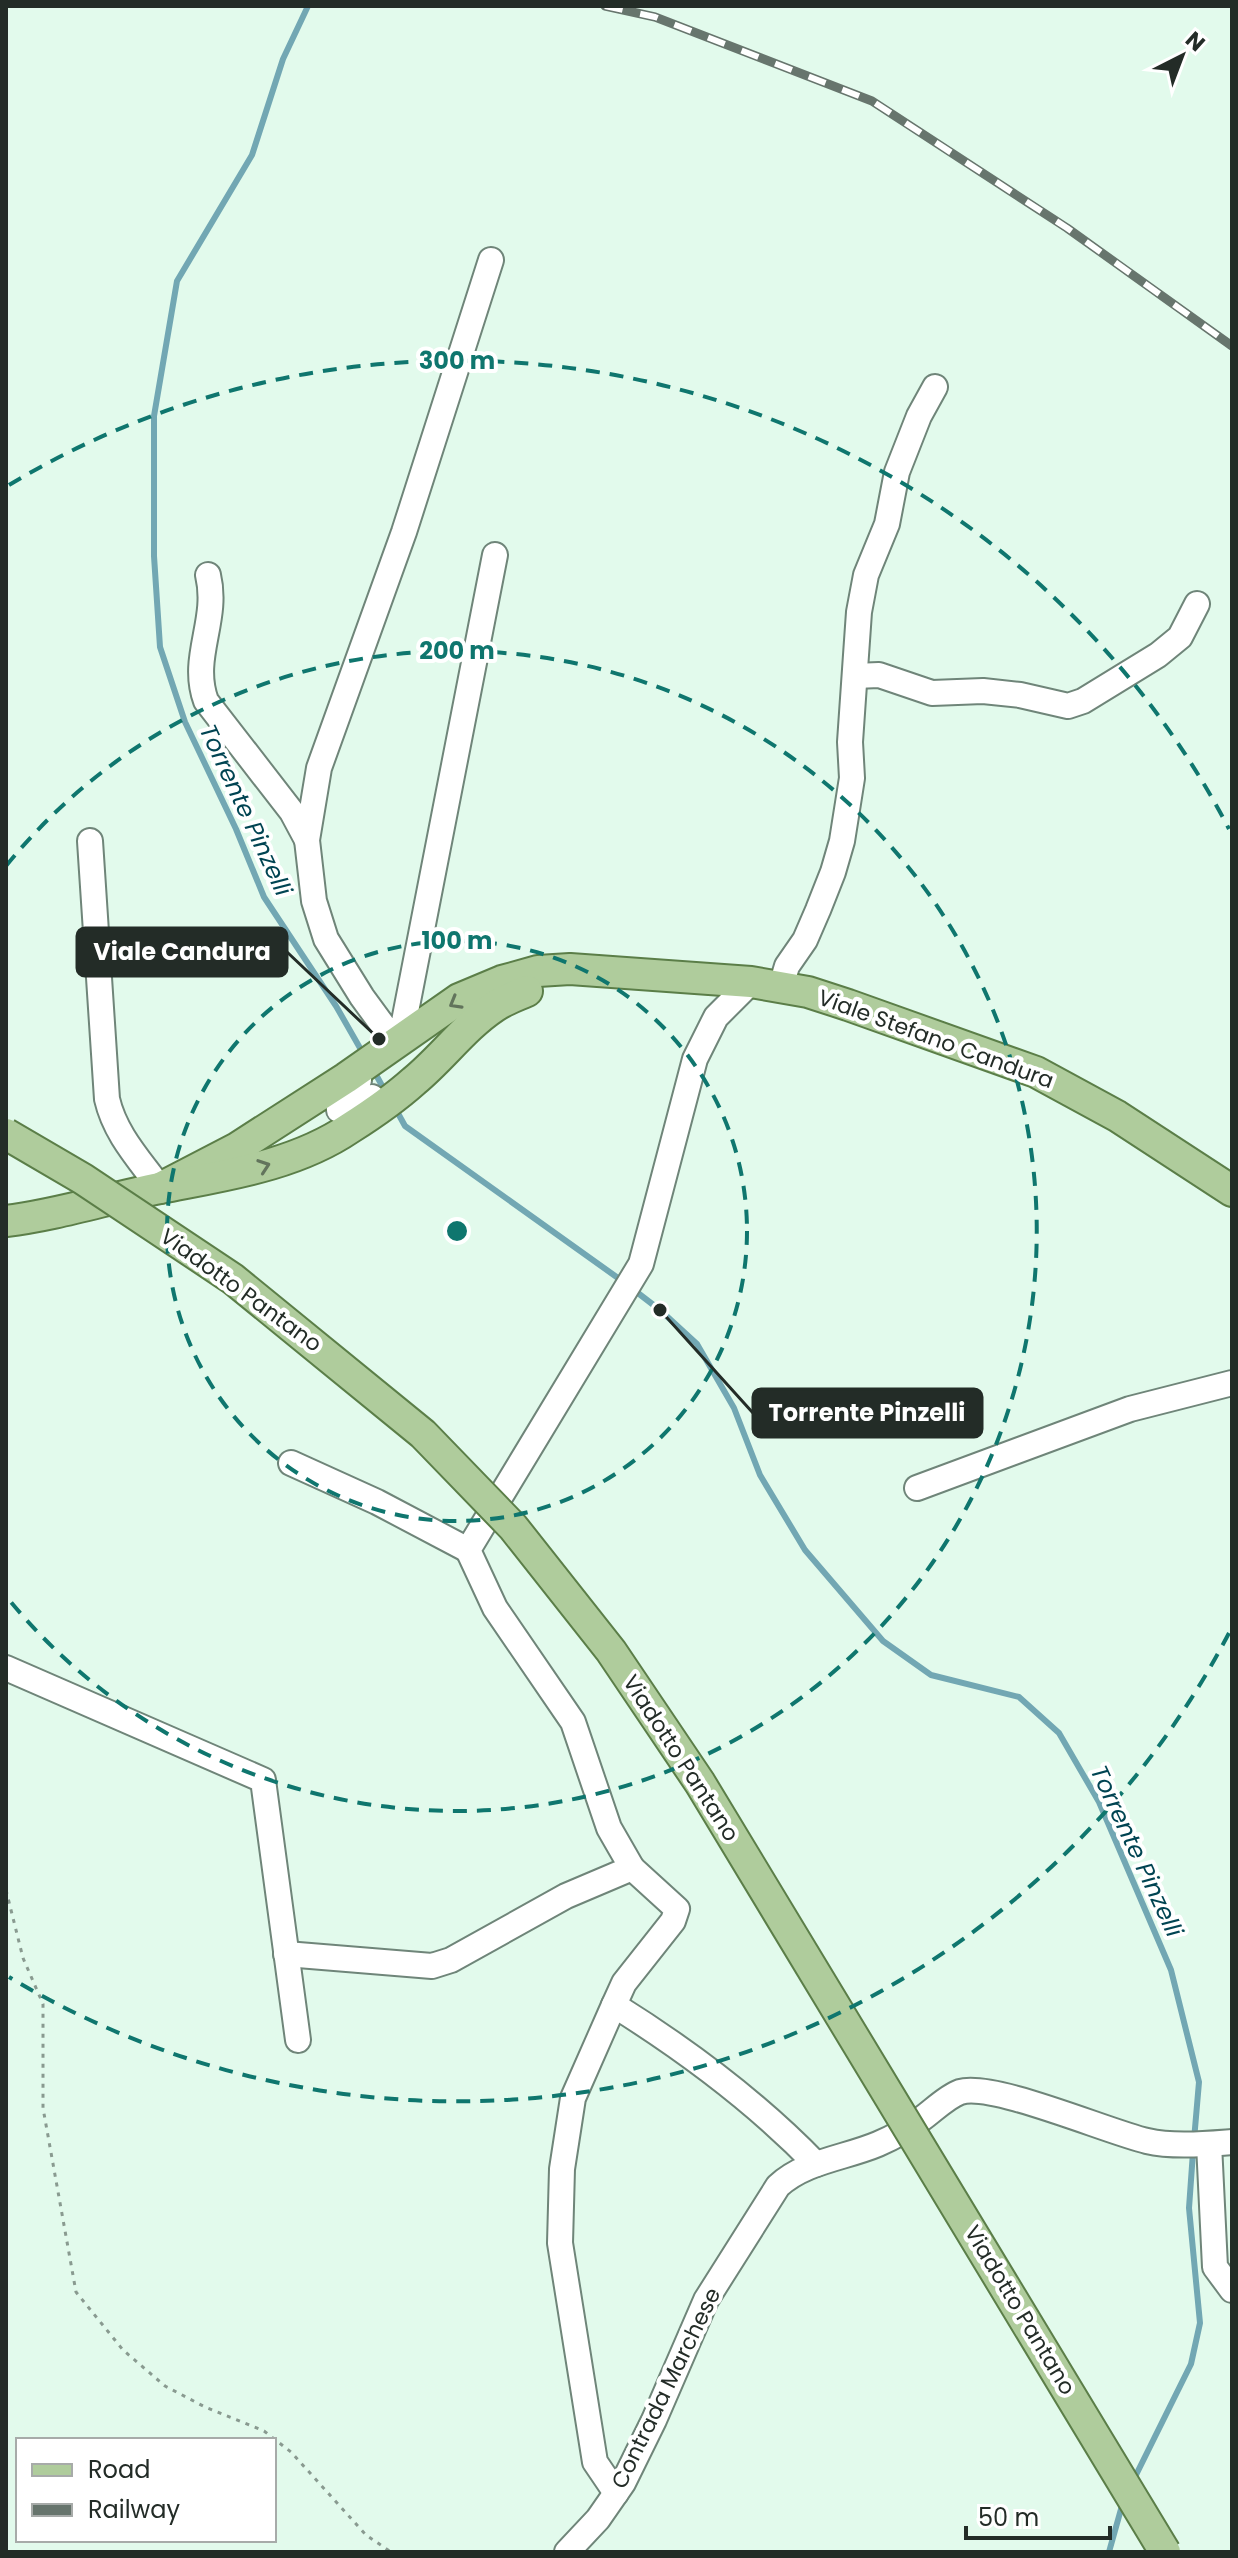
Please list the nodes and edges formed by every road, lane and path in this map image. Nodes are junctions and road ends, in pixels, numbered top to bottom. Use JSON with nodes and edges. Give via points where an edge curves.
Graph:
{"nodes":[{"id":1,"x":491,"y":260,"type":"dead end"},
{"id":2,"x":935,"y":387,"type":"dead end"},
{"id":3,"x":495,"y":555,"type":"dead end"},
{"id":4,"x":208,"y":575,"type":"dead end"},
{"id":5,"x":1197,"y":604,"type":"dead end"},
{"id":6,"x":855,"y":676,"type":"junction"},
{"id":7,"x":307,"y":840,"type":"junction"},
{"id":8,"x":90,"y":841,"type":"dead end"},
{"id":9,"x":610,"y":972,"type":"junction"},
{"id":10,"x":751,"y":982,"type":"junction"},
{"id":11,"x":781,"y":986,"type":"junction"},
{"id":12,"x":378,"y":1078,"type":"junction"},
{"id":13,"x":6,"y":1134,"type":"edge"},
{"id":14,"x":160,"y":1188,"type":"junction"},
{"id":15,"x":1232,"y":1191,"type":"edge"},
{"id":16,"x":14,"y":1218,"type":"edge"},
{"id":17,"x":1232,"y":1383,"type":"edge"},
{"id":18,"x":291,"y":1463,"type":"dead end"},
{"id":19,"x":917,"y":1488,"type":"dead end"},
{"id":20,"x":468,"y":1550,"type":"junction"},
{"id":21,"x":6,"y":1668,"type":"edge"},
{"id":22,"x":632,"y":1868,"type":"junction"},
{"id":23,"x":6,"y":1890,"type":"edge"},
{"id":24,"x":286,"y":1954,"type":"junction"},
{"id":25,"x":614,"y":2005,"type":"junction"},
{"id":26,"x":298,"y":2040,"type":"dead end"},
{"id":27,"x":1220,"y":2143,"type":"edge"},
{"id":28,"x":816,"y":2164,"type":"junction"},
{"id":29,"x":1232,"y":2290,"type":"edge"},
{"id":30,"x":273,"y":2438,"type":"edge"},
{"id":31,"x":276,"y":2440,"type":"edge"},
{"id":32,"x":616,"y":2493,"type":"junction"},
{"id":33,"x":391,"y":2552,"type":"edge"},
{"id":34,"x":567,"y":2552,"type":"edge"},
{"id":35,"x":1165,"y":2552,"type":"edge"}],
"edges":[{"from":1,"to":7,"type":"street","via":[[404,532],[319,768]]},
{"from":2,"to":6,"type":"street","via":[[897,472],[887,524],[866,575]]},
{"from":3,"to":12,"type":"street"},
{"from":4,"to":7,"type":"street","via":[[211,615],[199,662],[206,701],[292,812]]},
{"from":5,"to":6,"type":"street","via":[[1180,637],[1158,655],[1068,706],[983,691],[932,693],[879,675]]},
{"from":6,"to":11,"type":"street","via":[[852,778],[842,841],[818,910]]},
{"from":7,"to":12,"type":"street","via":[[314,901],[326,939],[384,1027]]},
{"from":8,"to":14,"type":"street","via":[[107,1099],[121,1135]]},
{"from":9,"to":10,"type":"main road","name":"Viale Stefano Candura"},
{"from":9,"to":12,"type":"main road","name":"Viale Stefano Candura","via":[[540,985],[496,1005]]},
{"from":9,"to":12,"type":"main road","name":"Viale Stefano Candura","one_way":true,"via":[[538,971],[459,999]]},
{"from":10,"to":11,"type":"main road","name":"Viale Stefano Candura"},
{"from":10,"to":20,"type":"street","via":[[716,1017],[695,1059],[641,1264]]},
{"from":11,"to":15,"type":"main road","name":"Viale Stefano Candura","via":[[1036,1072],[1117,1116]]},
{"from":12,"to":14,"type":"main road","name":"Viale Stefano Candura"},
{"from":14,"to":12,"type":"main road","name":"Viale Stefano Candura","one_way":true,"via":[[249,1171],[347,1130]]},
{"from":13,"to":35,"type":"main road","name":"Viadotto Pantano","bridge":true,"via":[[233,1279],[423,1434],[513,1527],[611,1651],[700,1783]]},
{"from":14,"to":16,"type":"main road","name":"Viale Stefano Candura"},
{"from":17,"to":19,"type":"street","via":[[1130,1409]]},
{"from":18,"to":20,"type":"street"},
{"from":20,"to":22,"type":"street","via":[[495,1608],[573,1722],[609,1828]]},
{"from":21,"to":24,"type":"street","via":[[263,1780]]},
{"from":22,"to":24,"type":"street","via":[[432,1966]]},
{"from":22,"to":25,"type":"street","via":[[677,1909]]},
{"from":23,"to":30,"type":"path","via":[[23,1958],[43,2004],[43,2108],[76,2292],[123,2350],[165,2386]]},
{"from":24,"to":26,"type":"street"},
{"from":25,"to":28,"type":"street","via":[[671,2041]]},
{"from":25,"to":32,"type":"street","via":[[573,2098],[562,2169],[560,2243],[595,2462]]},
{"from":27,"to":28,"type":"street","name":"Contrada Marchese","via":[[1149,2141],[1010,2098],[960,2092],[916,2123],[854,2154]]},
{"from":27,"to":29,"type":"street","via":[[1215,2267]]},
{"from":28,"to":32,"type":"street","name":"Contrada Marchese","via":[[778,2186],[706,2300]]},
{"from":31,"to":33,"type":"path","via":[[366,2535]]},
{"from":32,"to":34,"type":"street","name":"Contrada Marchese"}]}
